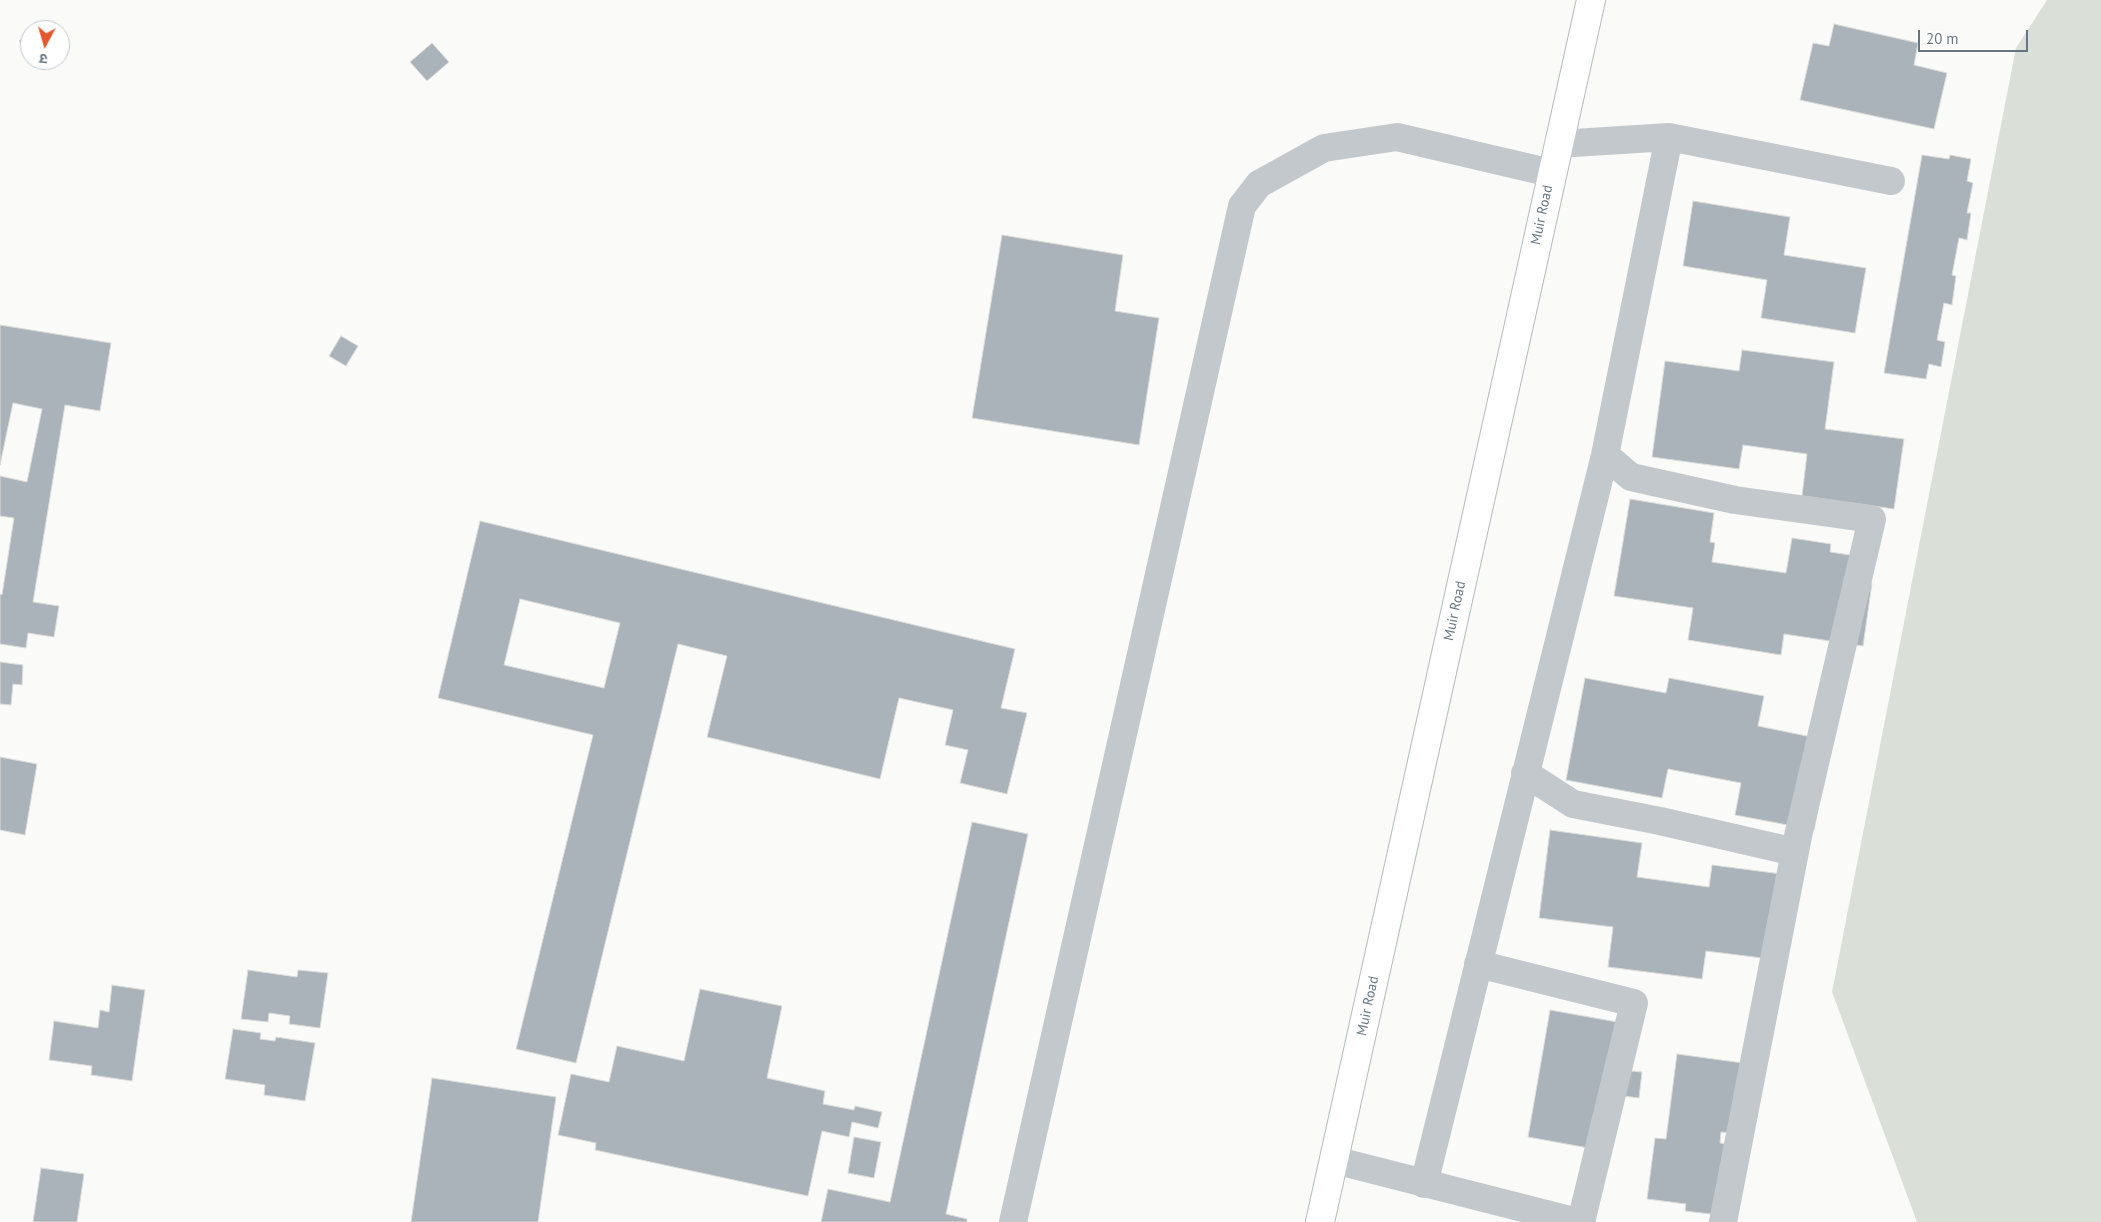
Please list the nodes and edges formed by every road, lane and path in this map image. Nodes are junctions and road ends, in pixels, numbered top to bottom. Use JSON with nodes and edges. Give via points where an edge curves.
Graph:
{"nodes":[{"id":1,"x":1591,"y":0,"type":"edge"},
{"id":2,"x":1669,"y":137,"type":"junction"},
{"id":3,"x":1558,"y":144,"type":"junction"},
{"id":4,"x":1552,"y":173,"type":"junction"},
{"id":5,"x":1891,"y":181,"type":"dead end"},
{"id":6,"x":1605,"y":455,"type":"junction"},
{"id":7,"x":1525,"y":773,"type":"junction"},
{"id":8,"x":1795,"y":852,"type":"junction"},
{"id":9,"x":1478,"y":964,"type":"junction"},
{"id":10,"x":1334,"y":1160,"type":"junction"},
{"id":11,"x":1424,"y":1184,"type":"junction"},
{"id":12,"x":1012,"y":1222,"type":"edge"},
{"id":13,"x":1320,"y":1222,"type":"edge"},
{"id":14,"x":1580,"y":1222,"type":"edge"},
{"id":15,"x":1723,"y":1222,"type":"edge"}],
"edges":[{"from":1,"to":3,"type":"main road","name":"Muir Road"},
{"from":2,"to":3,"type":"street"},
{"from":2,"to":5,"type":"street"},
{"from":2,"to":6,"type":"street"},
{"from":3,"to":4,"type":"main road","name":"Muir Road"},
{"from":4,"to":10,"type":"main road","name":"Muir Road"},
{"from":4,"to":12,"type":"street","via":[[1397,137],[1324,148],[1259,184],[1242,206]]},
{"from":6,"to":7,"type":"street"},
{"from":6,"to":8,"type":"street","via":[[1631,477],[1735,500],[1872,519]]},
{"from":7,"to":8,"type":"street","via":[[1573,804]]},
{"from":7,"to":9,"type":"street"},
{"from":8,"to":15,"type":"street"},
{"from":9,"to":11,"type":"street"},
{"from":9,"to":14,"type":"street","via":[[1634,1003]]},
{"from":10,"to":11,"type":"street"},
{"from":10,"to":13,"type":"main road","name":"Muir Road"},
{"from":11,"to":14,"type":"street"}]}
